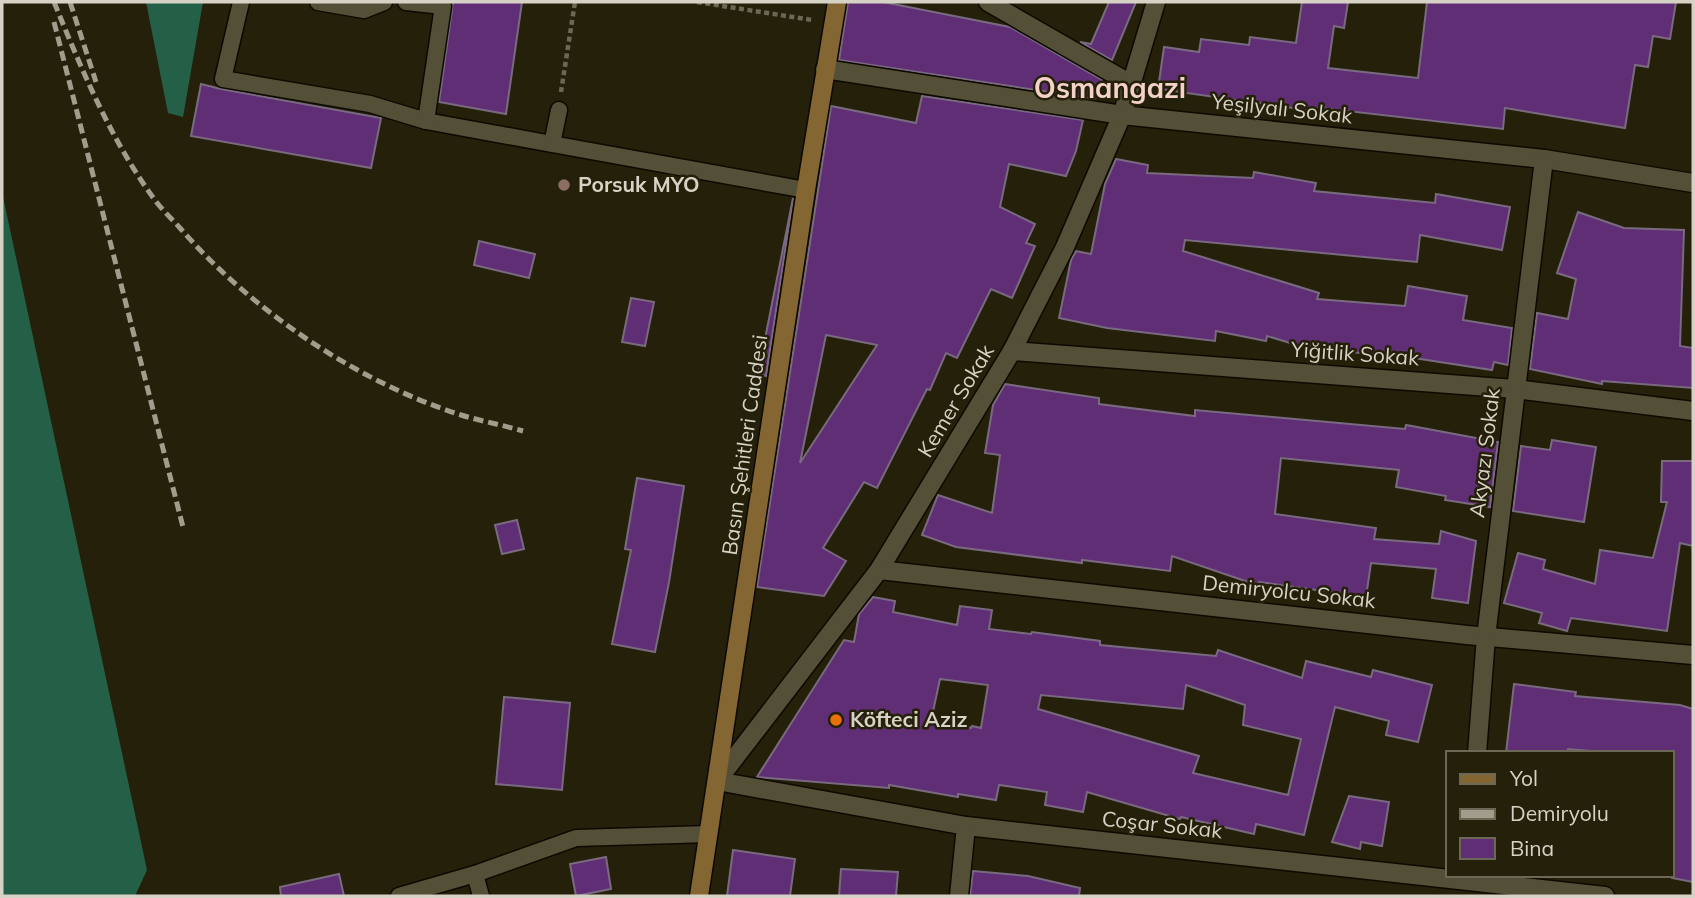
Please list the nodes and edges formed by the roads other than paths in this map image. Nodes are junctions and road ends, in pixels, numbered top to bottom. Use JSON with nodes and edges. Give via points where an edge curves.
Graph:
{"nodes":[{"id":1,"x":240,"y":2,"type":"edge"},
{"id":2,"x":318,"y":2,"type":"edge"},
{"id":3,"x":384,"y":2,"type":"edge"},
{"id":4,"x":406,"y":2,"type":"edge"},
{"id":5,"x":837,"y":2,"type":"edge"},
{"id":6,"x":988,"y":2,"type":"edge"},
{"id":7,"x":1156,"y":2,"type":"edge"},
{"id":8,"x":825,"y":69,"type":"junction"},
{"id":9,"x":1131,"y":84,"type":"junction"},
{"id":10,"x":559,"y":110,"type":"road end"},
{"id":11,"x":1122,"y":115,"type":"junction"},
{"id":12,"x":426,"y":121,"type":"junction"},
{"id":13,"x":552,"y":144,"type":"junction"},
{"id":14,"x":1544,"y":159,"type":"junction"},
{"id":15,"x":1693,"y":183,"type":"edge"},
{"id":16,"x":806,"y":190,"type":"junction"},
{"id":17,"x":1012,"y":351,"type":"junction"},
{"id":18,"x":1515,"y":389,"type":"junction"},
{"id":19,"x":1693,"y":411,"type":"edge"},
{"id":20,"x":879,"y":570,"type":"junction"},
{"id":21,"x":1486,"y":637,"type":"junction"},
{"id":22,"x":1693,"y":655,"type":"edge"},
{"id":23,"x":1477,"y":751,"type":"edge"},
{"id":24,"x":717,"y":781,"type":"junction"},
{"id":25,"x":966,"y":826,"type":"junction"},
{"id":26,"x":709,"y":834,"type":"junction"},
{"id":27,"x":475,"y":874,"type":"junction"},
{"id":28,"x":1466,"y":885,"type":"edge"},
{"id":29,"x":398,"y":896,"type":"edge"},
{"id":30,"x":481,"y":896,"type":"edge"},
{"id":31,"x":699,"y":896,"type":"edge"},
{"id":32,"x":959,"y":896,"type":"edge"},
{"id":33,"x":1605,"y":896,"type":"edge"}],
"edges":[{"from":1,"to":12,"type":"lane","via":[[223,79],[370,104]]},
{"from":2,"to":3,"type":"lane","via":[[364,10]]},
{"from":4,"to":12,"type":"lane","via":[[443,6]]},
{"from":5,"to":8,"type":"main road","name":"Basın Şehitleri Caddesi"},
{"from":6,"to":9,"type":"street"},
{"from":7,"to":9,"type":"street","name":"Kemer Sokak"},
{"from":8,"to":11,"type":"street","name":"Yeşilyalı Sokak"},
{"from":8,"to":16,"type":"main road","name":"Basın Şehitleri Caddesi"},
{"from":9,"to":11,"type":"street","name":"Kemer Sokak"},
{"from":10,"to":13,"type":"lane"},
{"from":11,"to":14,"type":"street","name":"Yeşilyalı Sokak"},
{"from":11,"to":17,"type":"street","name":"Kemer Sokak","via":[[1065,247]]},
{"from":12,"to":13,"type":"lane"},
{"from":13,"to":16,"type":"lane"},
{"from":14,"to":15,"type":"street","name":"Yeşilyalı Sokak"},
{"from":14,"to":18,"type":"street","name":"Akyazı Sokak"},
{"from":16,"to":24,"type":"main road","name":"Basın Şehitleri Caddesi"},
{"from":17,"to":18,"type":"street","name":"Yiğitlik Sokak"},
{"from":17,"to":20,"type":"street","name":"Kemer Sokak"},
{"from":18,"to":19,"type":"street","name":"Yiğitlik Sokak"},
{"from":18,"to":21,"type":"street","name":"Akyazı Sokak"},
{"from":20,"to":21,"type":"street","name":"Demiryolcu Sokak"},
{"from":20,"to":24,"type":"street","name":"Kemer Sokak"},
{"from":21,"to":22,"type":"street","name":"Demiryolcu Sokak"},
{"from":21,"to":23,"type":"street","name":"Akyazı Sokak"},
{"from":24,"to":25,"type":"street","name":"Coşar Sokak"},
{"from":24,"to":26,"type":"main road","name":"Basın Şehitleri Caddesi"},
{"from":25,"to":28,"type":"street","name":"Coşar Sokak"},
{"from":25,"to":32,"type":"street"},
{"from":26,"to":27,"type":"lane","via":[[576,838]]},
{"from":26,"to":31,"type":"main road","name":"Basın Şehitleri Caddesi"},
{"from":27,"to":29,"type":"lane"},
{"from":27,"to":30,"type":"lane"},
{"from":28,"to":33,"type":"street","name":"Coşar Sokak"}]}
